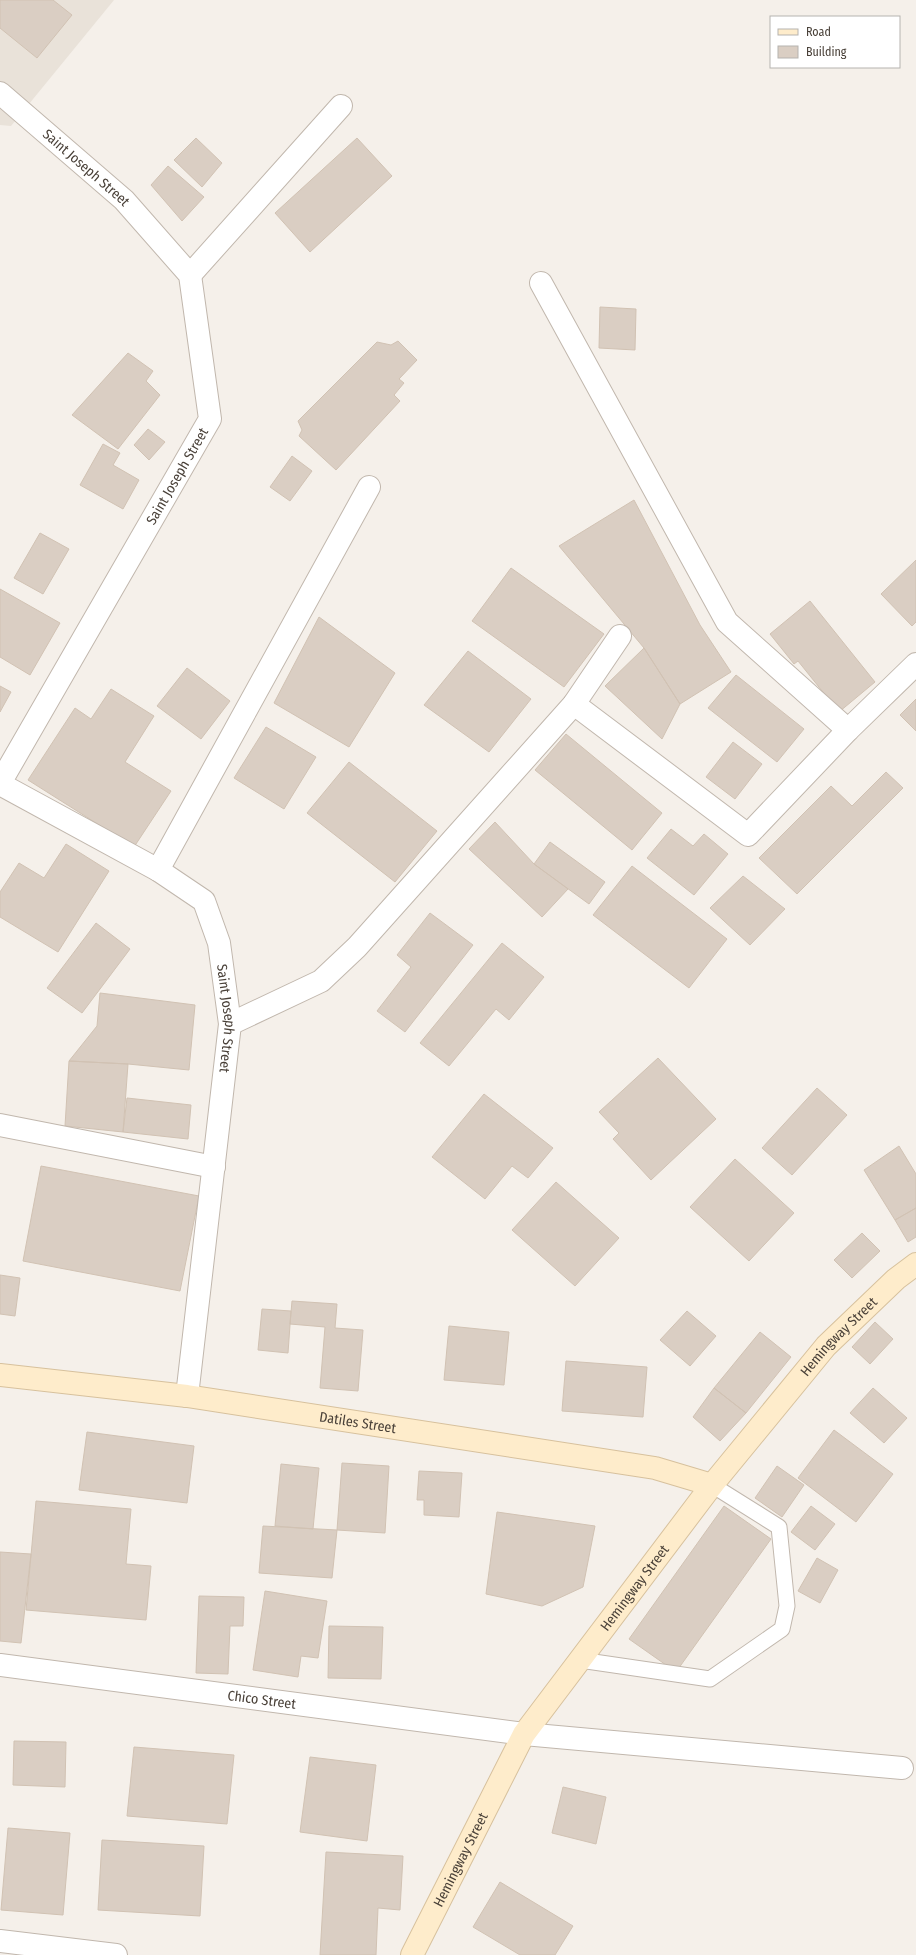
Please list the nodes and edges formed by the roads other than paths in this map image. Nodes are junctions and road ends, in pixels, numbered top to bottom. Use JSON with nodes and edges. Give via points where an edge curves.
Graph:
{"nodes":[{"id":1,"x":0,"y":93,"type":"edge"},
{"id":2,"x":341,"y":106,"type":"dead end"},
{"id":3,"x":190,"y":275,"type":"junction"},
{"id":4,"x":541,"y":283,"type":"dead end"},
{"id":5,"x":369,"y":487,"type":"dead end"},
{"id":6,"x":620,"y":636,"type":"dead end"},
{"id":7,"x":916,"y":664,"type":"edge"},
{"id":8,"x":574,"y":704,"type":"junction"},
{"id":9,"x":848,"y":730,"type":"junction"},
{"id":10,"x":0,"y":783,"type":"edge"},
{"id":11,"x":158,"y":870,"type":"junction"},
{"id":12,"x":230,"y":1024,"type":"junction"},
{"id":13,"x":0,"y":1125,"type":"edge"},
{"id":14,"x":214,"y":1167,"type":"junction"},
{"id":15,"x":916,"y":1264,"type":"edge"},
{"id":16,"x":0,"y":1375,"type":"edge"},
{"id":17,"x":187,"y":1396,"type":"junction"},
{"id":18,"x":712,"y":1485,"type":"junction"},
{"id":19,"x":580,"y":1660,"type":"junction"},
{"id":20,"x":0,"y":1664,"type":"edge"},
{"id":21,"x":524,"y":1734,"type":"junction"},
{"id":22,"x":902,"y":1768,"type":"dead end"},
{"id":23,"x":0,"y":1941,"type":"edge"},
{"id":24,"x":116,"y":1955,"type":"edge"},
{"id":25,"x":412,"y":1955,"type":"edge"}],
"edges":[{"from":1,"to":3,"type":"street","name":"Saint Joseph Street","via":[[124,200]]},
{"from":2,"to":3,"type":"street"},
{"from":3,"to":10,"type":"street","name":"Saint Joseph Street","via":[[210,419]]},
{"from":4,"to":9,"type":"street","via":[[727,622]]},
{"from":5,"to":11,"type":"street"},
{"from":6,"to":8,"type":"street"},
{"from":7,"to":9,"type":"street"},
{"from":8,"to":9,"type":"street","via":[[748,835]]},
{"from":8,"to":12,"type":"street","via":[[357,948],[321,981]]},
{"from":10,"to":11,"type":"street","name":"Saint Joseph Street"},
{"from":11,"to":12,"type":"street","name":"Saint Joseph Street","via":[[204,901],[220,943]]},
{"from":12,"to":14,"type":"street","name":"Saint Joseph Street"},
{"from":13,"to":14,"type":"street"},
{"from":14,"to":17,"type":"street","name":"Saint Joseph Street"},
{"from":15,"to":18,"type":"main road","name":"Hemingway Street","via":[[826,1346]]},
{"from":16,"to":17,"type":"main road","name":"Datiles Street"},
{"from":17,"to":18,"type":"main road","name":"Datiles Street","via":[[655,1468]]},
{"from":18,"to":19,"type":"main road","name":"Hemingway Street"},
{"from":18,"to":19,"type":"lane","via":[[779,1526],[787,1606],[782,1629],[710,1679]]},
{"from":19,"to":21,"type":"main road","name":"Hemingway Street"},
{"from":20,"to":21,"type":"street","name":"Chico Street"},
{"from":21,"to":22,"type":"street","name":"Chico Street"},
{"from":21,"to":25,"type":"main road","name":"Hemingway Street"},
{"from":23,"to":24,"type":"street"}]}
